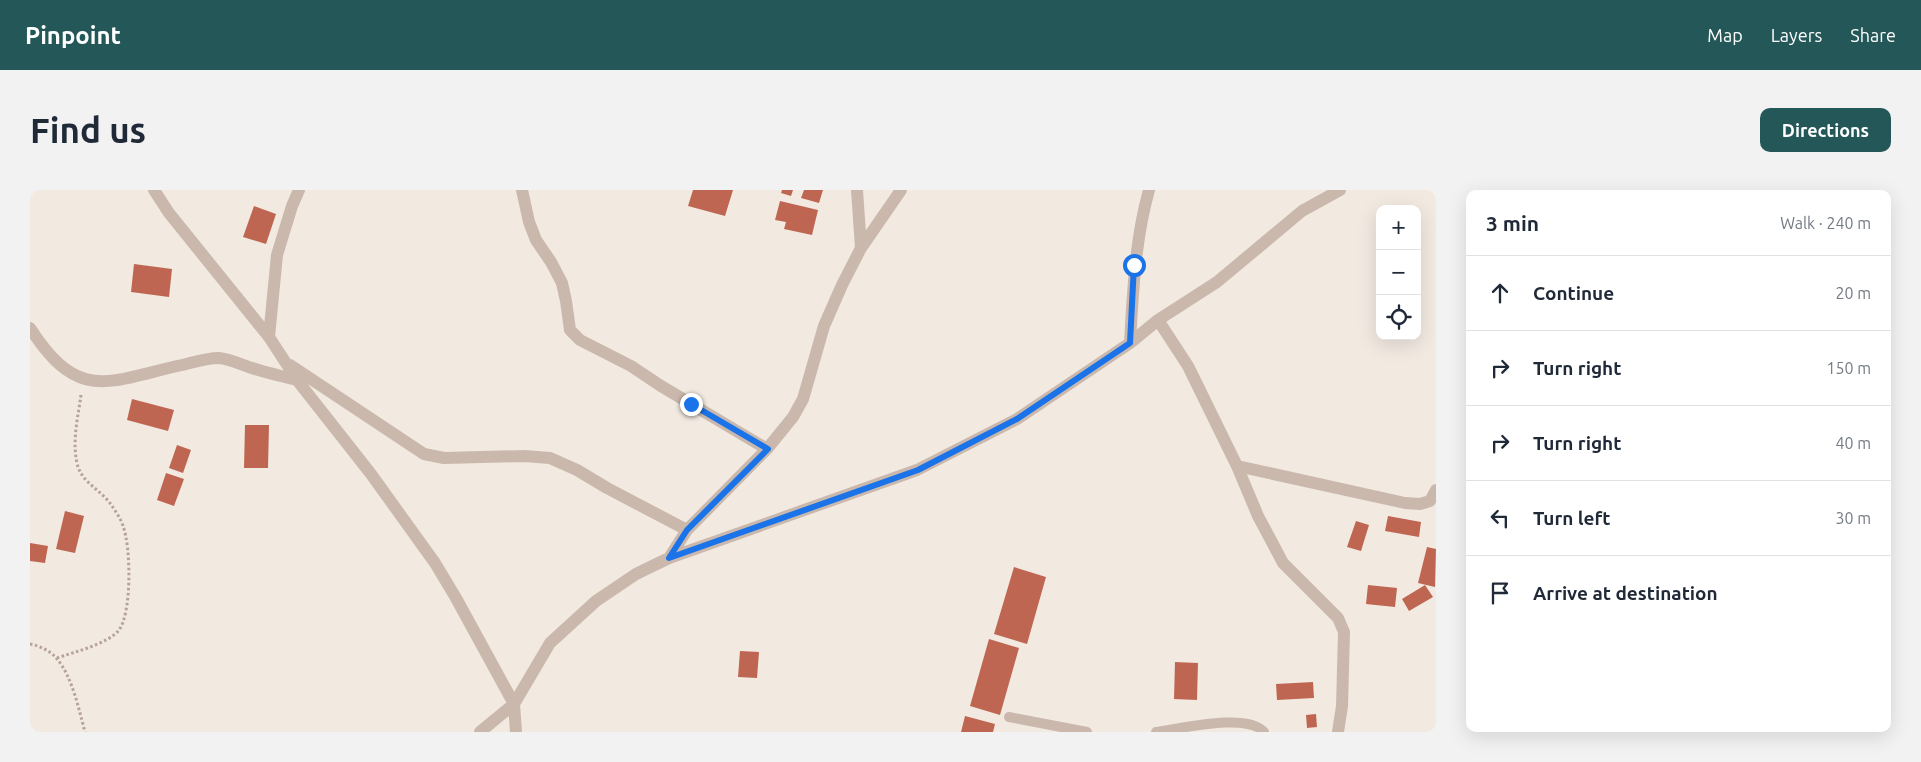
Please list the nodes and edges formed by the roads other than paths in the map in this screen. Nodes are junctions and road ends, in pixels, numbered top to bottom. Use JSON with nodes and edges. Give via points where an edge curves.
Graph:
{"nodes":[{"id":1,"x":154,"y":190,"type":"edge"},
{"id":2,"x":299,"y":190,"type":"edge"},
{"id":3,"x":522,"y":190,"type":"edge"},
{"id":4,"x":857,"y":190,"type":"edge"},
{"id":5,"x":901,"y":190,"type":"edge"},
{"id":6,"x":1149,"y":190,"type":"edge"},
{"id":7,"x":1340,"y":190,"type":"edge"},
{"id":8,"x":861,"y":248,"type":"junction"},
{"id":9,"x":1158,"y":320,"type":"junction"},
{"id":10,"x":30,"y":328,"type":"edge"},
{"id":11,"x":269,"y":337,"type":"junction"},
{"id":12,"x":1130,"y":343,"type":"junction"},
{"id":13,"x":288,"y":365,"type":"junction"},
{"id":14,"x":297,"y":380,"type":"junction"},
{"id":15,"x":768,"y":449,"type":"junction"},
{"id":16,"x":1237,"y":466,"type":"junction"},
{"id":17,"x":1436,"y":490,"type":"edge"},
{"id":18,"x":687,"y":530,"type":"junction"},
{"id":19,"x":669,"y":558,"type":"junction"},
{"id":20,"x":514,"y":704,"type":"junction"},
{"id":21,"x":1009,"y":717,"type":"dead end"},
{"id":22,"x":480,"y":732,"type":"edge"},
{"id":23,"x":516,"y":732,"type":"edge"},
{"id":24,"x":1087,"y":732,"type":"edge"},
{"id":25,"x":1156,"y":732,"type":"edge"},
{"id":26,"x":1264,"y":732,"type":"edge"},
{"id":27,"x":1338,"y":732,"type":"edge"}],
"edges":[{"from":1,"to":11,"type":"street"},
{"from":2,"to":11,"type":"street","via":[[277,256]]},
{"from":3,"to":15,"type":"street","via":[[536,240],[562,283],[570,330],[580,340],[631,366]]},
{"from":4,"to":8,"type":"street"},
{"from":5,"to":8,"type":"street"},
{"from":6,"to":12,"type":"street","via":[[1134,265]]},
{"from":7,"to":9,"type":"street","via":[[1302,211],[1217,282]]},
{"from":8,"to":15,"type":"street","via":[[824,326],[803,399],[793,418]]},
{"from":9,"to":12,"type":"street"},
{"from":9,"to":16,"type":"street","via":[[1188,366]]},
{"from":10,"to":14,"type":"street","via":[[55,363],[83,379],[104,382],[135,378],[175,366],[220,358]]},
{"from":11,"to":13,"type":"street"},
{"from":12,"to":19,"type":"street","via":[[1017,419],[918,470]]},
{"from":13,"to":14,"type":"street"},
{"from":13,"to":18,"type":"street","via":[[424,454],[444,458],[550,458]]},
{"from":14,"to":20,"type":"street","via":[[434,563]]},
{"from":15,"to":18,"type":"street"},
{"from":16,"to":17,"type":"street","via":[[1404,503],[1430,501]]},
{"from":16,"to":27,"type":"street","via":[[1283,563],[1338,618],[1344,632]]},
{"from":18,"to":19,"type":"street"},
{"from":19,"to":20,"type":"street","via":[[636,574],[596,601],[550,643]]},
{"from":20,"to":22,"type":"street"},
{"from":20,"to":23,"type":"street"},
{"from":21,"to":24,"type":"lane"},
{"from":25,"to":26,"type":"lane","via":[[1241,722]]}]}
